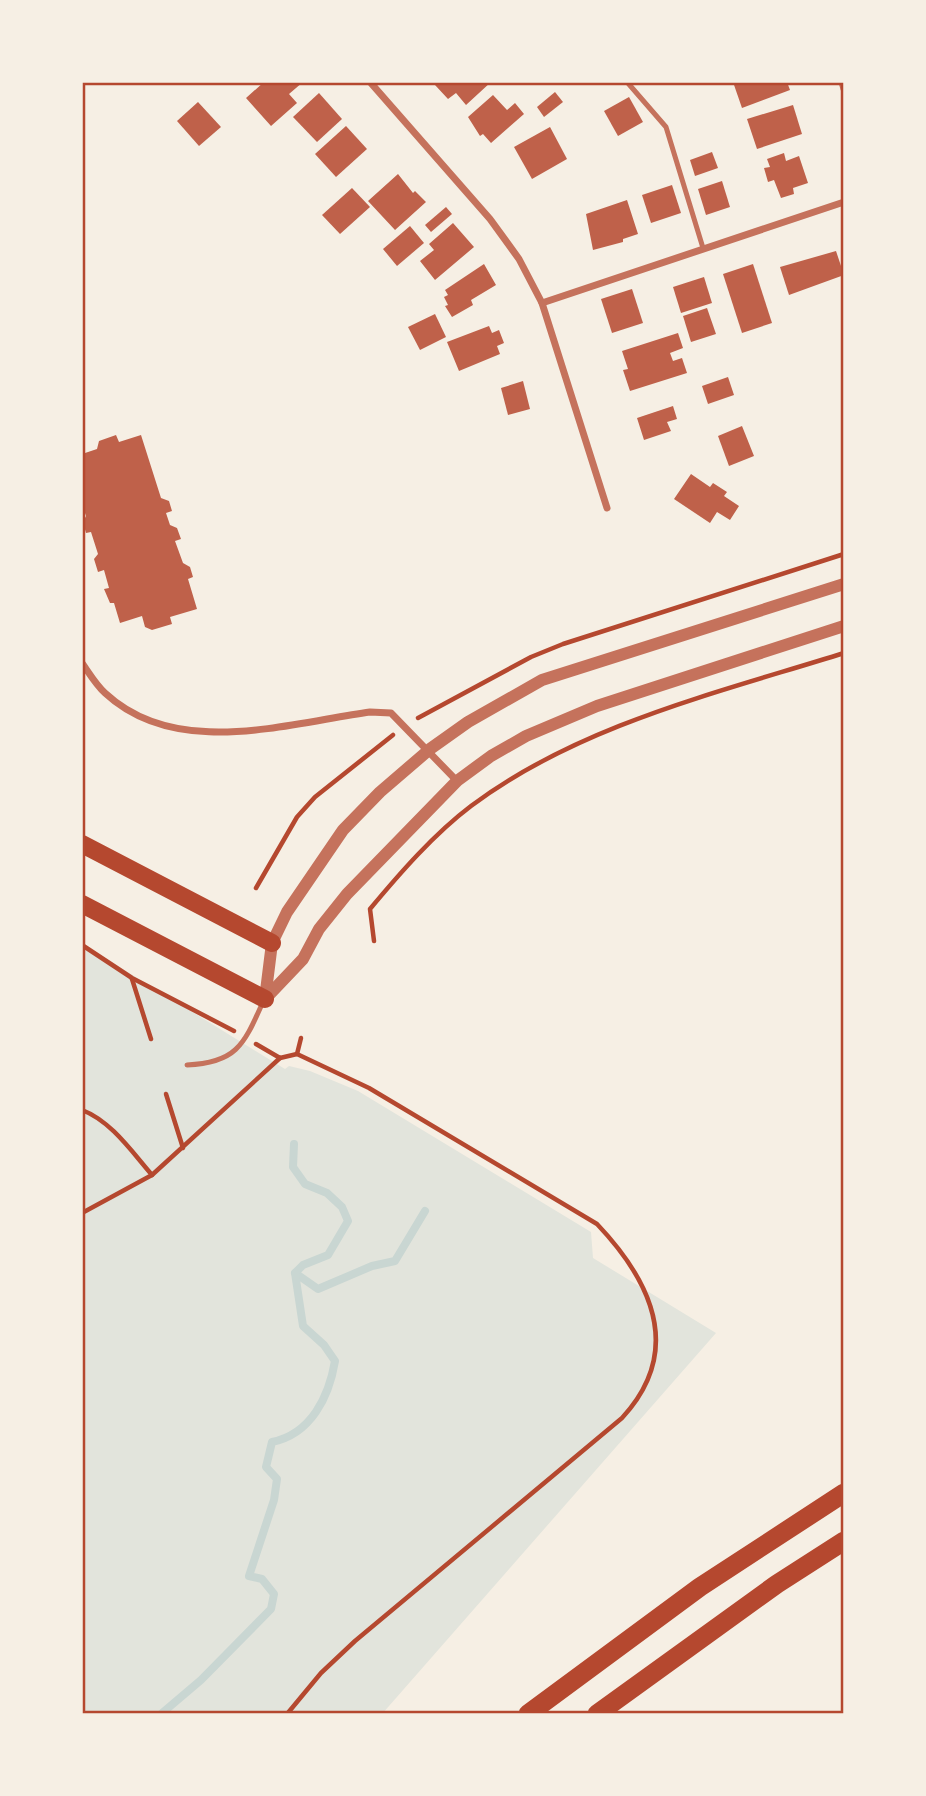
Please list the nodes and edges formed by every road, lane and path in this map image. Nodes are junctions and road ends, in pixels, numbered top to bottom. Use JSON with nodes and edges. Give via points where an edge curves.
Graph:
{"nodes":[{"id":1,"x":370,"y":82,"type":"edge"},
{"id":2,"x":627,"y":82,"type":"edge"},
{"id":3,"x":842,"y":82,"type":"edge"},
{"id":4,"x":844,"y":89,"type":"edge"},
{"id":5,"x":844,"y":202,"type":"edge"},
{"id":6,"x":703,"y":248,"type":"junction"},
{"id":7,"x":542,"y":303,"type":"junction"},
{"id":8,"x":607,"y":508,"type":"dead end"},
{"id":9,"x":844,"y":554,"type":"edge"},
{"id":10,"x":844,"y":584,"type":"edge"},
{"id":11,"x":844,"y":626,"type":"edge"},
{"id":12,"x":844,"y":653,"type":"edge"},
{"id":13,"x":82,"y":663,"type":"edge"},
{"id":14,"x":406,"y":725,"type":"junction"},
{"id":15,"x":429,"y":749,"type":"junction"},
{"id":16,"x":457,"y":781,"type":"junction"},
{"id":17,"x":82,"y":844,"type":"edge"},
{"id":18,"x":256,"y":888,"type":"dead end"},
{"id":19,"x":82,"y":904,"type":"edge"},
{"id":20,"x":374,"y":941,"type":"dead end"},
{"id":21,"x":272,"y":943,"type":"junction"},
{"id":22,"x":82,"y":946,"type":"edge"},
{"id":23,"x":132,"y":978,"type":"junction"},
{"id":24,"x":265,"y":999,"type":"junction"},
{"id":25,"x":223,"y":1025,"type":"dead end"},
{"id":26,"x":301,"y":1038,"type":"dead end"},
{"id":27,"x":151,"y":1039,"type":"dead end"},
{"id":28,"x":261,"y":1047,"type":"dead end"},
{"id":29,"x":297,"y":1054,"type":"junction"},
{"id":30,"x":280,"y":1058,"type":"junction"},
{"id":31,"x":187,"y":1065,"type":"dead end"},
{"id":32,"x":166,"y":1094,"type":"dead end"},
{"id":33,"x":82,"y":1110,"type":"edge"},
{"id":34,"x":183,"y":1148,"type":"junction"},
{"id":35,"x":152,"y":1174,"type":"junction"},
{"id":36,"x":82,"y":1213,"type":"edge"},
{"id":37,"x":844,"y":1493,"type":"edge"},
{"id":38,"x":844,"y":1541,"type":"edge"},
{"id":39,"x":287,"y":1714,"type":"edge"},
{"id":40,"x":528,"y":1714,"type":"edge"},
{"id":41,"x":597,"y":1714,"type":"edge"}],
"edges":[{"from":1,"to":7,"type":"street","via":[[490,219],[519,259]]},
{"from":2,"to":6,"type":"lane","via":[[666,127]]},
{"from":3,"to":4,"type":"street"},
{"from":5,"to":6,"type":"street"},
{"from":6,"to":7,"type":"street"},
{"from":7,"to":8,"type":"street"},
{"from":9,"to":14,"type":"path","via":[[563,644]]},
{"from":10,"to":15,"type":"street","via":[[542,680]]},
{"from":11,"to":16,"type":"street","via":[[559,720],[491,756]]},
{"from":12,"to":20,"type":"path","via":[[700,698],[555,753],[470,807],[398,877],[370,909]]},
{"from":13,"to":14,"type":"street","via":[[104,692],[135,715],[162,726],[204,733],[370,712],[391,713]]},
{"from":14,"to":15,"type":"street"},
{"from":14,"to":18,"type":"path","via":[[315,797],[297,817]]},
{"from":15,"to":16,"type":"street"},
{"from":15,"to":21,"type":"street","via":[[343,830],[287,912]]},
{"from":16,"to":24,"type":"street","via":[[347,894],[303,958]]},
{"from":17,"to":21,"type":"highway"},
{"from":19,"to":24,"type":"highway"},
{"from":21,"to":24,"type":"street"},
{"from":22,"to":23,"type":"path"},
{"from":23,"to":25,"type":"path"},
{"from":23,"to":27,"type":"path"},
{"from":24,"to":31,"type":"lane","via":[[247,1038],[231,1056],[211,1064]]},
{"from":26,"to":29,"type":"path"},
{"from":28,"to":30,"type":"path"},
{"from":29,"to":30,"type":"path"},
{"from":29,"to":39,"type":"path","via":[[369,1088],[597,1224],[626,1254],[647,1294],[657,1352],[638,1401],[622,1418],[355,1641]]},
{"from":30,"to":34,"type":"path"},
{"from":32,"to":34,"type":"path"},
{"from":33,"to":35,"type":"path","via":[[119,1137]]},
{"from":34,"to":35,"type":"path"},
{"from":35,"to":36,"type":"path"},
{"from":37,"to":40,"type":"highway","via":[[700,1587]]},
{"from":38,"to":41,"type":"highway"}]}
